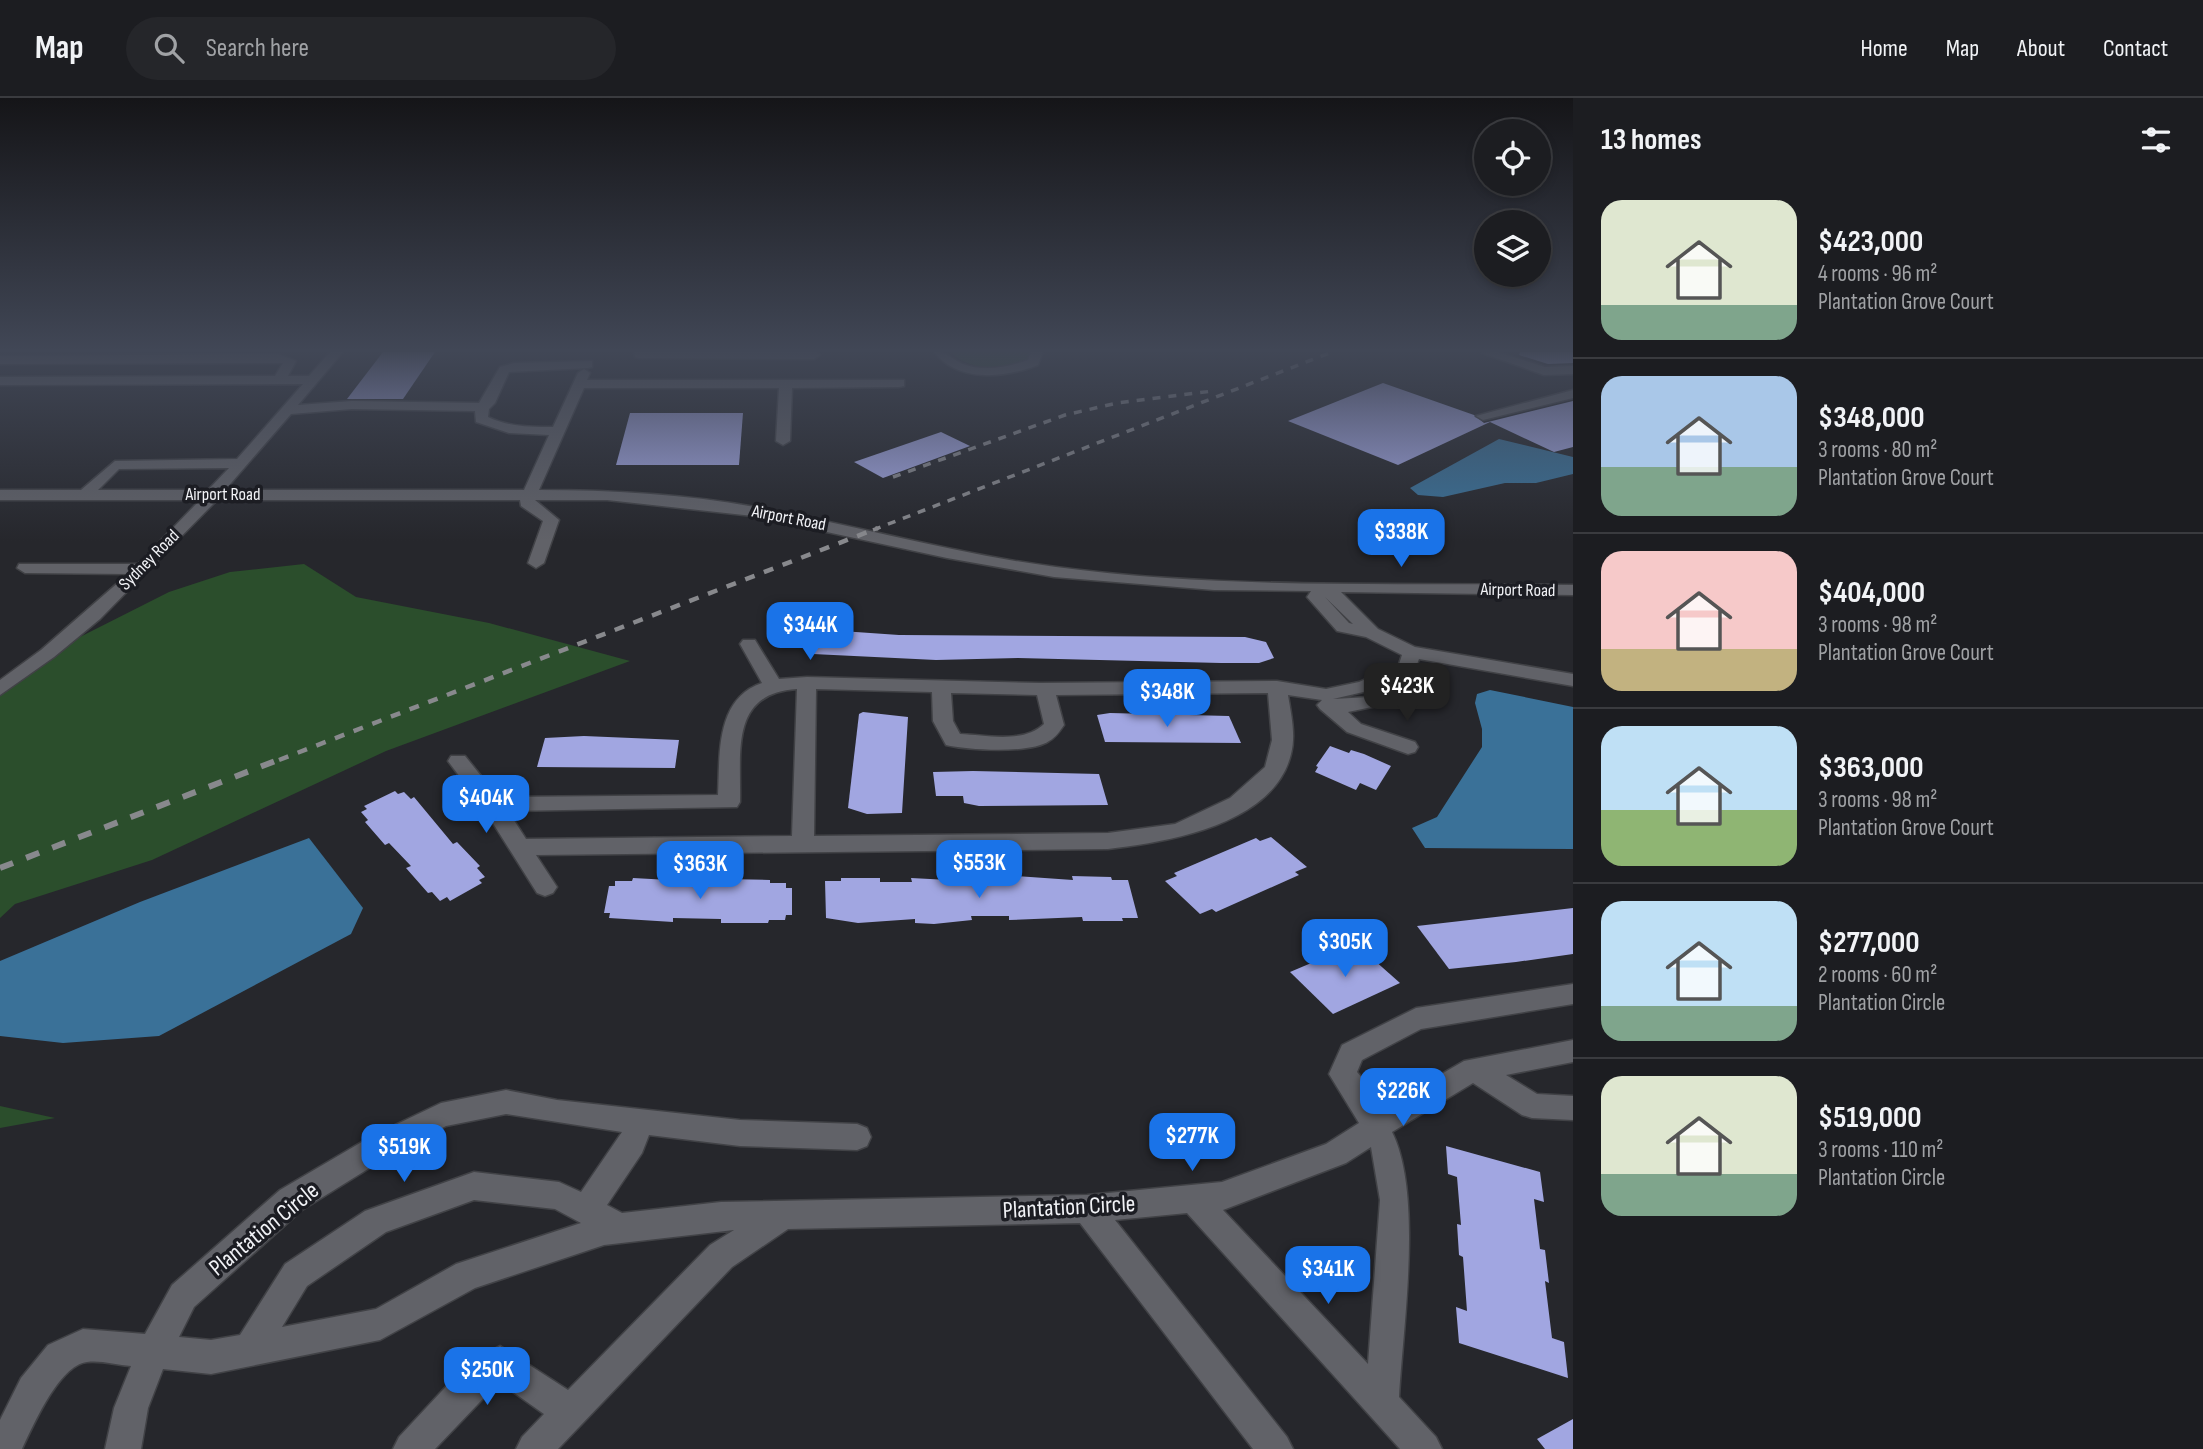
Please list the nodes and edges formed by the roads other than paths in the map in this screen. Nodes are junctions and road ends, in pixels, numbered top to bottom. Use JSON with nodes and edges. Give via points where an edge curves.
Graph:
{"nodes":[{"id":1,"x":283,"y":415,"type":"edge"},
{"id":2,"x":481,"y":415,"type":"edge"},
{"id":3,"x":565,"y":415,"type":"edge"},
{"id":4,"x":784,"y":415,"type":"edge"},
{"id":5,"x":1487,"y":415,"type":"edge"},
{"id":6,"x":1483,"y":416,"type":"dead end"},
{"id":7,"x":558,"y":431,"type":"junction"},
{"id":8,"x":783,"y":441,"type":"dead end"},
{"id":9,"x":242,"y":463,"type":"junction"},
{"id":10,"x":86,"y":494,"type":"junction"},
{"id":11,"x":530,"y":494,"type":"junction"},
{"id":12,"x":7,"y":495,"type":"edge"},
{"id":13,"x":214,"y":495,"type":"junction"},
{"id":14,"x":0,"y":508,"type":"edge"},
{"id":15,"x":536,"y":563,"type":"dead end"},
{"id":16,"x":25,"y":568,"type":"dead end"},
{"id":17,"x":141,"y":569,"type":"junction"},
{"id":18,"x":1322,"y":587,"type":"junction"},
{"id":19,"x":1573,"y":590,"type":"edge"},
{"id":20,"x":749,"y":644,"type":"dead end"},
{"id":21,"x":1406,"y":667,"type":"junction"},
{"id":22,"x":1573,"y":680,"type":"edge"},
{"id":23,"x":807,"y":682,"type":"junction"},
{"id":24,"x":774,"y":687,"type":"junction"},
{"id":25,"x":941,"y":687,"type":"junction"},
{"id":26,"x":1045,"y":688,"type":"junction"},
{"id":27,"x":0,"y":689,"type":"edge"},
{"id":28,"x":1278,"y":694,"type":"junction"},
{"id":29,"x":1332,"y":702,"type":"junction"},
{"id":30,"x":1408,"y":747,"type":"dead end"},
{"id":31,"x":458,"y":761,"type":"dead end"},
{"id":32,"x":492,"y":804,"type":"junction"},
{"id":33,"x":803,"y":844,"type":"junction"},
{"id":34,"x":519,"y":846,"type":"junction"},
{"id":35,"x":545,"y":887,"type":"dead end"},
{"id":36,"x":1573,"y":994,"type":"edge"},
{"id":37,"x":1573,"y":1051,"type":"edge"},
{"id":38,"x":1474,"y":1069,"type":"junction"},
{"id":39,"x":1573,"y":1108,"type":"edge"},
{"id":40,"x":639,"y":1122,"type":"junction"},
{"id":41,"x":1376,"y":1128,"type":"junction"},
{"id":42,"x":857,"y":1138,"type":"dead end"},
{"id":43,"x":1193,"y":1199,"type":"junction"},
{"id":44,"x":1087,"y":1209,"type":"junction"},
{"id":45,"x":586,"y":1210,"type":"junction"},
{"id":46,"x":783,"y":1215,"type":"junction"},
{"id":47,"x":620,"y":1228,"type":"junction"},
{"id":48,"x":249,"y":1350,"type":"junction"},
{"id":49,"x":153,"y":1353,"type":"junction"},
{"id":50,"x":1382,"y":1404,"type":"junction"},
{"id":51,"x":570,"y":1412,"type":"junction"},
{"id":52,"x":4,"y":1449,"type":"edge"},
{"id":53,"x":123,"y":1449,"type":"edge"},
{"id":54,"x":411,"y":1449,"type":"edge"},
{"id":55,"x":534,"y":1449,"type":"edge"},
{"id":56,"x":1275,"y":1449,"type":"edge"},
{"id":57,"x":1424,"y":1449,"type":"edge"}],
"edges":[{"from":1,"to":9,"type":"street","name":"Sydney Road"},
{"from":2,"to":7,"type":"street","via":[[492,425],[513,430]]},
{"from":3,"to":7,"type":"street"},
{"from":4,"to":8,"type":"street"},
{"from":5,"to":6,"type":"street"},
{"from":7,"to":11,"type":"street"},
{"from":9,"to":10,"type":"street","via":[[115,465]]},
{"from":9,"to":13,"type":"street","name":"Sydney Road"},
{"from":10,"to":12,"type":"street","name":"Airport Road"},
{"from":10,"to":13,"type":"street","name":"Airport Road"},
{"from":11,"to":13,"type":"street","name":"Airport Road"},
{"from":11,"to":15,"type":"street","via":[[529,508],[551,520]]},
{"from":11,"to":18,"type":"street","name":"Airport Road","via":[[607,495],[752,510],[947,554],[1054,572],[1177,583]]},
{"from":12,"to":14,"type":"street"},
{"from":13,"to":17,"type":"street","name":"Sydney Road"},
{"from":16,"to":17,"type":"street"},
{"from":17,"to":27,"type":"street","name":"Sydney Road","via":[[85,623]]},
{"from":18,"to":19,"type":"street","name":"Airport Road"},
{"from":18,"to":21,"type":"street","via":[[1316,597],[1343,627],[1372,633]]},
{"from":20,"to":24,"type":"street"},
{"from":21,"to":22,"type":"street"},
{"from":21,"to":29,"type":"street"},
{"from":21,"to":29,"type":"street","via":[[1420,693],[1412,701],[1369,710]]},
{"from":23,"to":24,"type":"street"},
{"from":23,"to":25,"type":"street"},
{"from":23,"to":33,"type":"street"},
{"from":24,"to":32,"type":"street","via":[[760,690],[744,704],[733,723],[729,802]]},
{"from":25,"to":26,"type":"street"},
{"from":25,"to":26,"type":"street","via":[[943,721],[953,740],[1009,743],[1041,738],[1054,725]]},
{"from":26,"to":28,"type":"street"},
{"from":28,"to":29,"type":"street"},
{"from":28,"to":33,"type":"street","via":[[1284,729],[1272,777],[1222,813],[1178,831],[1108,841]]},
{"from":29,"to":30,"type":"street","via":[[1354,728]]},
{"from":31,"to":32,"type":"street"},
{"from":32,"to":34,"type":"street"},
{"from":33,"to":34,"type":"street"},
{"from":34,"to":35,"type":"street"},
{"from":36,"to":41,"type":"street","via":[[1416,1018],[1351,1053],[1343,1074],[1360,1095]]},
{"from":37,"to":38,"type":"street","name":"Plantation Circle"},
{"from":38,"to":39,"type":"street","via":[[1532,1106]]},
{"from":38,"to":41,"type":"street","name":"Plantation Circle"},
{"from":40,"to":42,"type":"street","name":"Plantation Circle","via":[[740,1133]]},
{"from":40,"to":45,"type":"street","via":[[632,1144]]},
{"from":40,"to":49,"type":"street","name":"Plantation Circle","via":[[506,1102],[441,1115],[382,1144],[291,1200],[184,1296]]},
{"from":41,"to":43,"type":"street","name":"Plantation Circle","via":[[1336,1154],[1222,1196]]},
{"from":41,"to":50,"type":"street","via":[[1385,1147],[1395,1200]]},
{"from":43,"to":44,"type":"street","name":"Plantation Circle"},
{"from":43,"to":50,"type":"street"},
{"from":44,"to":46,"type":"street","name":"Plantation Circle"},
{"from":44,"to":56,"type":"street"},
{"from":45,"to":47,"type":"street"},
{"from":45,"to":48,"type":"street","via":[[559,1196],[474,1186],[376,1221],[296,1275]]},
{"from":46,"to":47,"type":"street","name":"Plantation Circle","via":[[721,1216]]},
{"from":46,"to":51,"type":"street","via":[[721,1256]]},
{"from":47,"to":48,"type":"street","name":"Plantation Circle","via":[[467,1275],[380,1324]]},
{"from":48,"to":49,"type":"street","name":"Plantation Circle","via":[[211,1357]]},
{"from":49,"to":52,"type":"street","name":"Plantation Circle","via":[[83,1345],[60,1357],[33,1390]]},
{"from":49,"to":53,"type":"street","name":"Plantation Circle","via":[[131,1408]]},
{"from":50,"to":57,"type":"street"},
{"from":51,"to":54,"type":"street","via":[[500,1363],[480,1375]]},
{"from":51,"to":55,"type":"street"}]}
